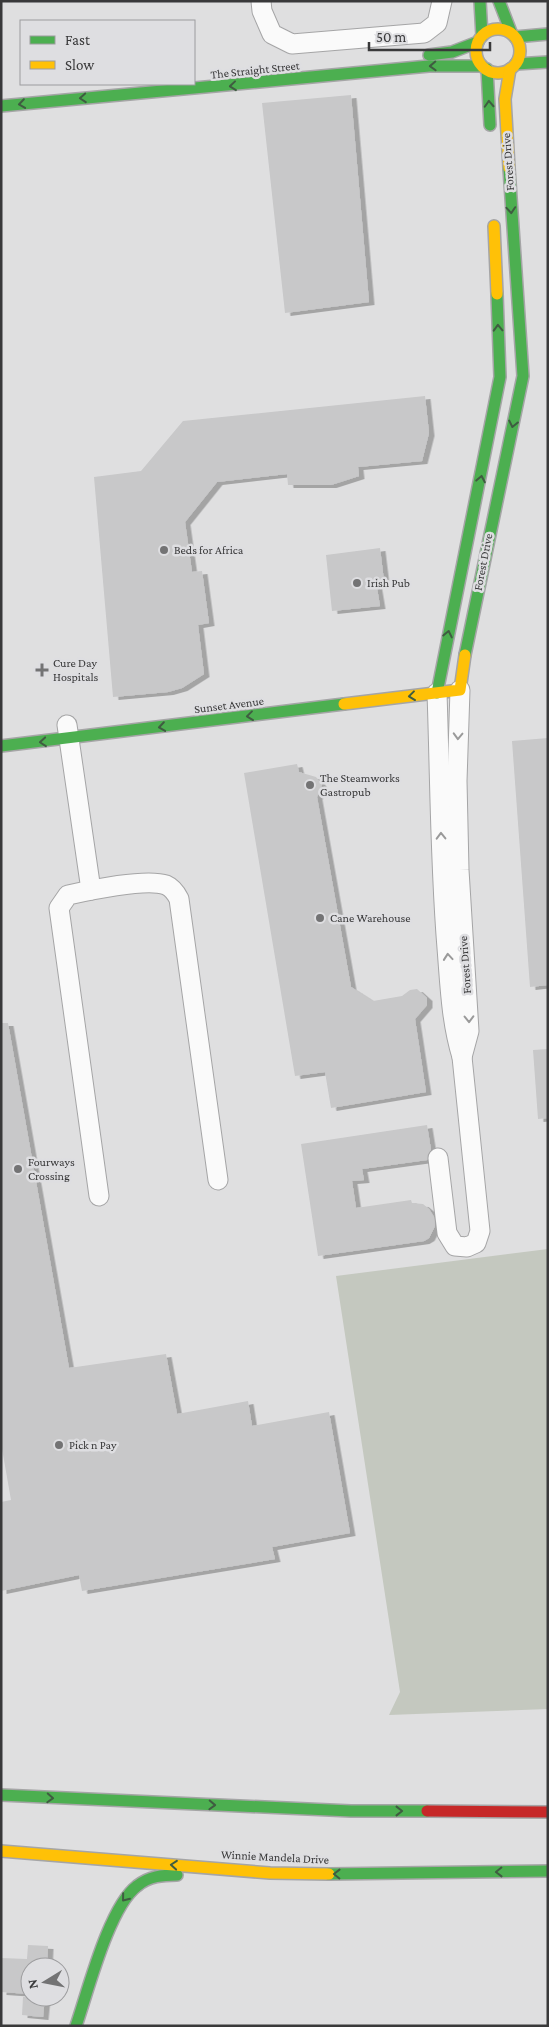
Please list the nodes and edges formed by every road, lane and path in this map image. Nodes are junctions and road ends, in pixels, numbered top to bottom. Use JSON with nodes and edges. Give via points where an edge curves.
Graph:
{"nodes":[{"id":1,"x":261,"y":1,"type":"edge"},
{"id":2,"x":442,"y":1,"type":"edge"},
{"id":3,"x":480,"y":1,"type":"edge"},
{"id":4,"x":500,"y":1,"type":"edge"},
{"id":5,"x":513,"y":34,"type":"junction"},
{"id":6,"x":548,"y":34,"type":"edge"},
{"id":7,"x":480,"y":39,"type":"junction"},
{"id":8,"x":548,"y":62,"type":"edge"},
{"id":9,"x":513,"y":67,"type":"junction"},
{"id":10,"x":484,"y":68,"type":"junction"},
{"id":11,"x":234,"y":72,"type":"dead end"},
{"id":12,"x":1,"y":106,"type":"edge"},
{"id":13,"x":490,"y":138,"type":"dead end"},
{"id":14,"x":494,"y":218,"type":"dead end"},
{"id":15,"x":420,"y":683,"type":"dead end"},
{"id":16,"x":460,"y":685,"type":"junction"},
{"id":17,"x":438,"y":687,"type":"junction"},
{"id":18,"x":68,"y":728,"type":"junction"},
{"id":19,"x":1,"y":746,"type":"edge"},
{"id":20,"x":91,"y":890,"type":"junction"},
{"id":21,"x":462,"y":1057,"type":"junction"},
{"id":22,"x":438,"y":1158,"type":"dead end"},
{"id":23,"x":218,"y":1180,"type":"dead end"},
{"id":24,"x":99,"y":1196,"type":"dead end"},
{"id":25,"x":1,"y":1795,"type":"edge"},
{"id":26,"x":548,"y":1812,"type":"edge"},
{"id":27,"x":1,"y":1851,"type":"edge"},
{"id":28,"x":548,"y":1871,"type":"edge"},
{"id":29,"x":270,"y":1873,"type":"junction"},
{"id":30,"x":76,"y":2026,"type":"edge"}],
"edges":[{"from":1,"to":2,"type":"street","via":[[272,34],[292,44],[424,33],[437,23]]},
{"from":3,"to":7,"type":"street"},
{"from":4,"to":5,"type":"street"},
{"from":5,"to":6,"type":"street"},
{"from":5,"to":7,"type":"street","via":[[499,28],[487,32]]},
{"from":5,"to":9,"type":"street","via":[[520,54]]},
{"from":7,"to":10,"type":"street","via":[[477,54]]},
{"from":7,"to":11,"type":"street","name":"The Straight Street","via":[[452,52],[420,57]]},
{"from":8,"to":9,"type":"street"},
{"from":9,"to":10,"type":"street","via":[[499,73]]},
{"from":9,"to":16,"type":"street","name":"Forest Drive","one_way":true,"via":[[506,99],[506,126],[523,376]]},
{"from":10,"to":12,"type":"street","name":"The Straight Street","one_way":true,"via":[[429,66]]},
{"from":13,"to":10,"type":"street","name":"Forest Drive","one_way":true},
{"from":17,"to":14,"type":"street","name":"Forest Drive","one_way":true,"via":[[500,377]]},
{"from":15,"to":17,"type":"street","name":"Sunset Avenue"},
{"from":16,"to":17,"type":"street","name":"Sunset Avenue"},
{"from":16,"to":21,"type":"street","name":"Forest Drive","one_way":true,"via":[[459,870],[469,1031]]},
{"from":17,"to":18,"type":"street","name":"Sunset Avenue","one_way":true},
{"from":21,"to":17,"type":"street","name":"Forest Drive","one_way":true,"via":[[452,1008],[442,885]]},
{"from":18,"to":19,"type":"street","name":"Sunset Avenue","one_way":true},
{"from":18,"to":20,"type":"street"},
{"from":20,"to":23,"type":"street","via":[[154,882],[174,890],[179,899]]},
{"from":20,"to":24,"type":"street","via":[[68,895],[59,908]]},
{"from":21,"to":22,"type":"street","name":"Forest Drive","via":[[480,1231],[476,1243],[467,1247],[455,1246],[447,1233]]},
{"from":25,"to":26,"type":"street","one_way":true,"via":[[351,1811]]},
{"from":29,"to":27,"type":"street","name":"Winnie Mandela Drive","one_way":true},
{"from":28,"to":29,"type":"street","name":"Winnie Mandela Drive","one_way":true,"via":[[378,1875]]},
{"from":29,"to":30,"type":"street","one_way":true,"via":[[234,1878],[163,1874],[141,1882],[120,1903],[113,1918]]}]}
